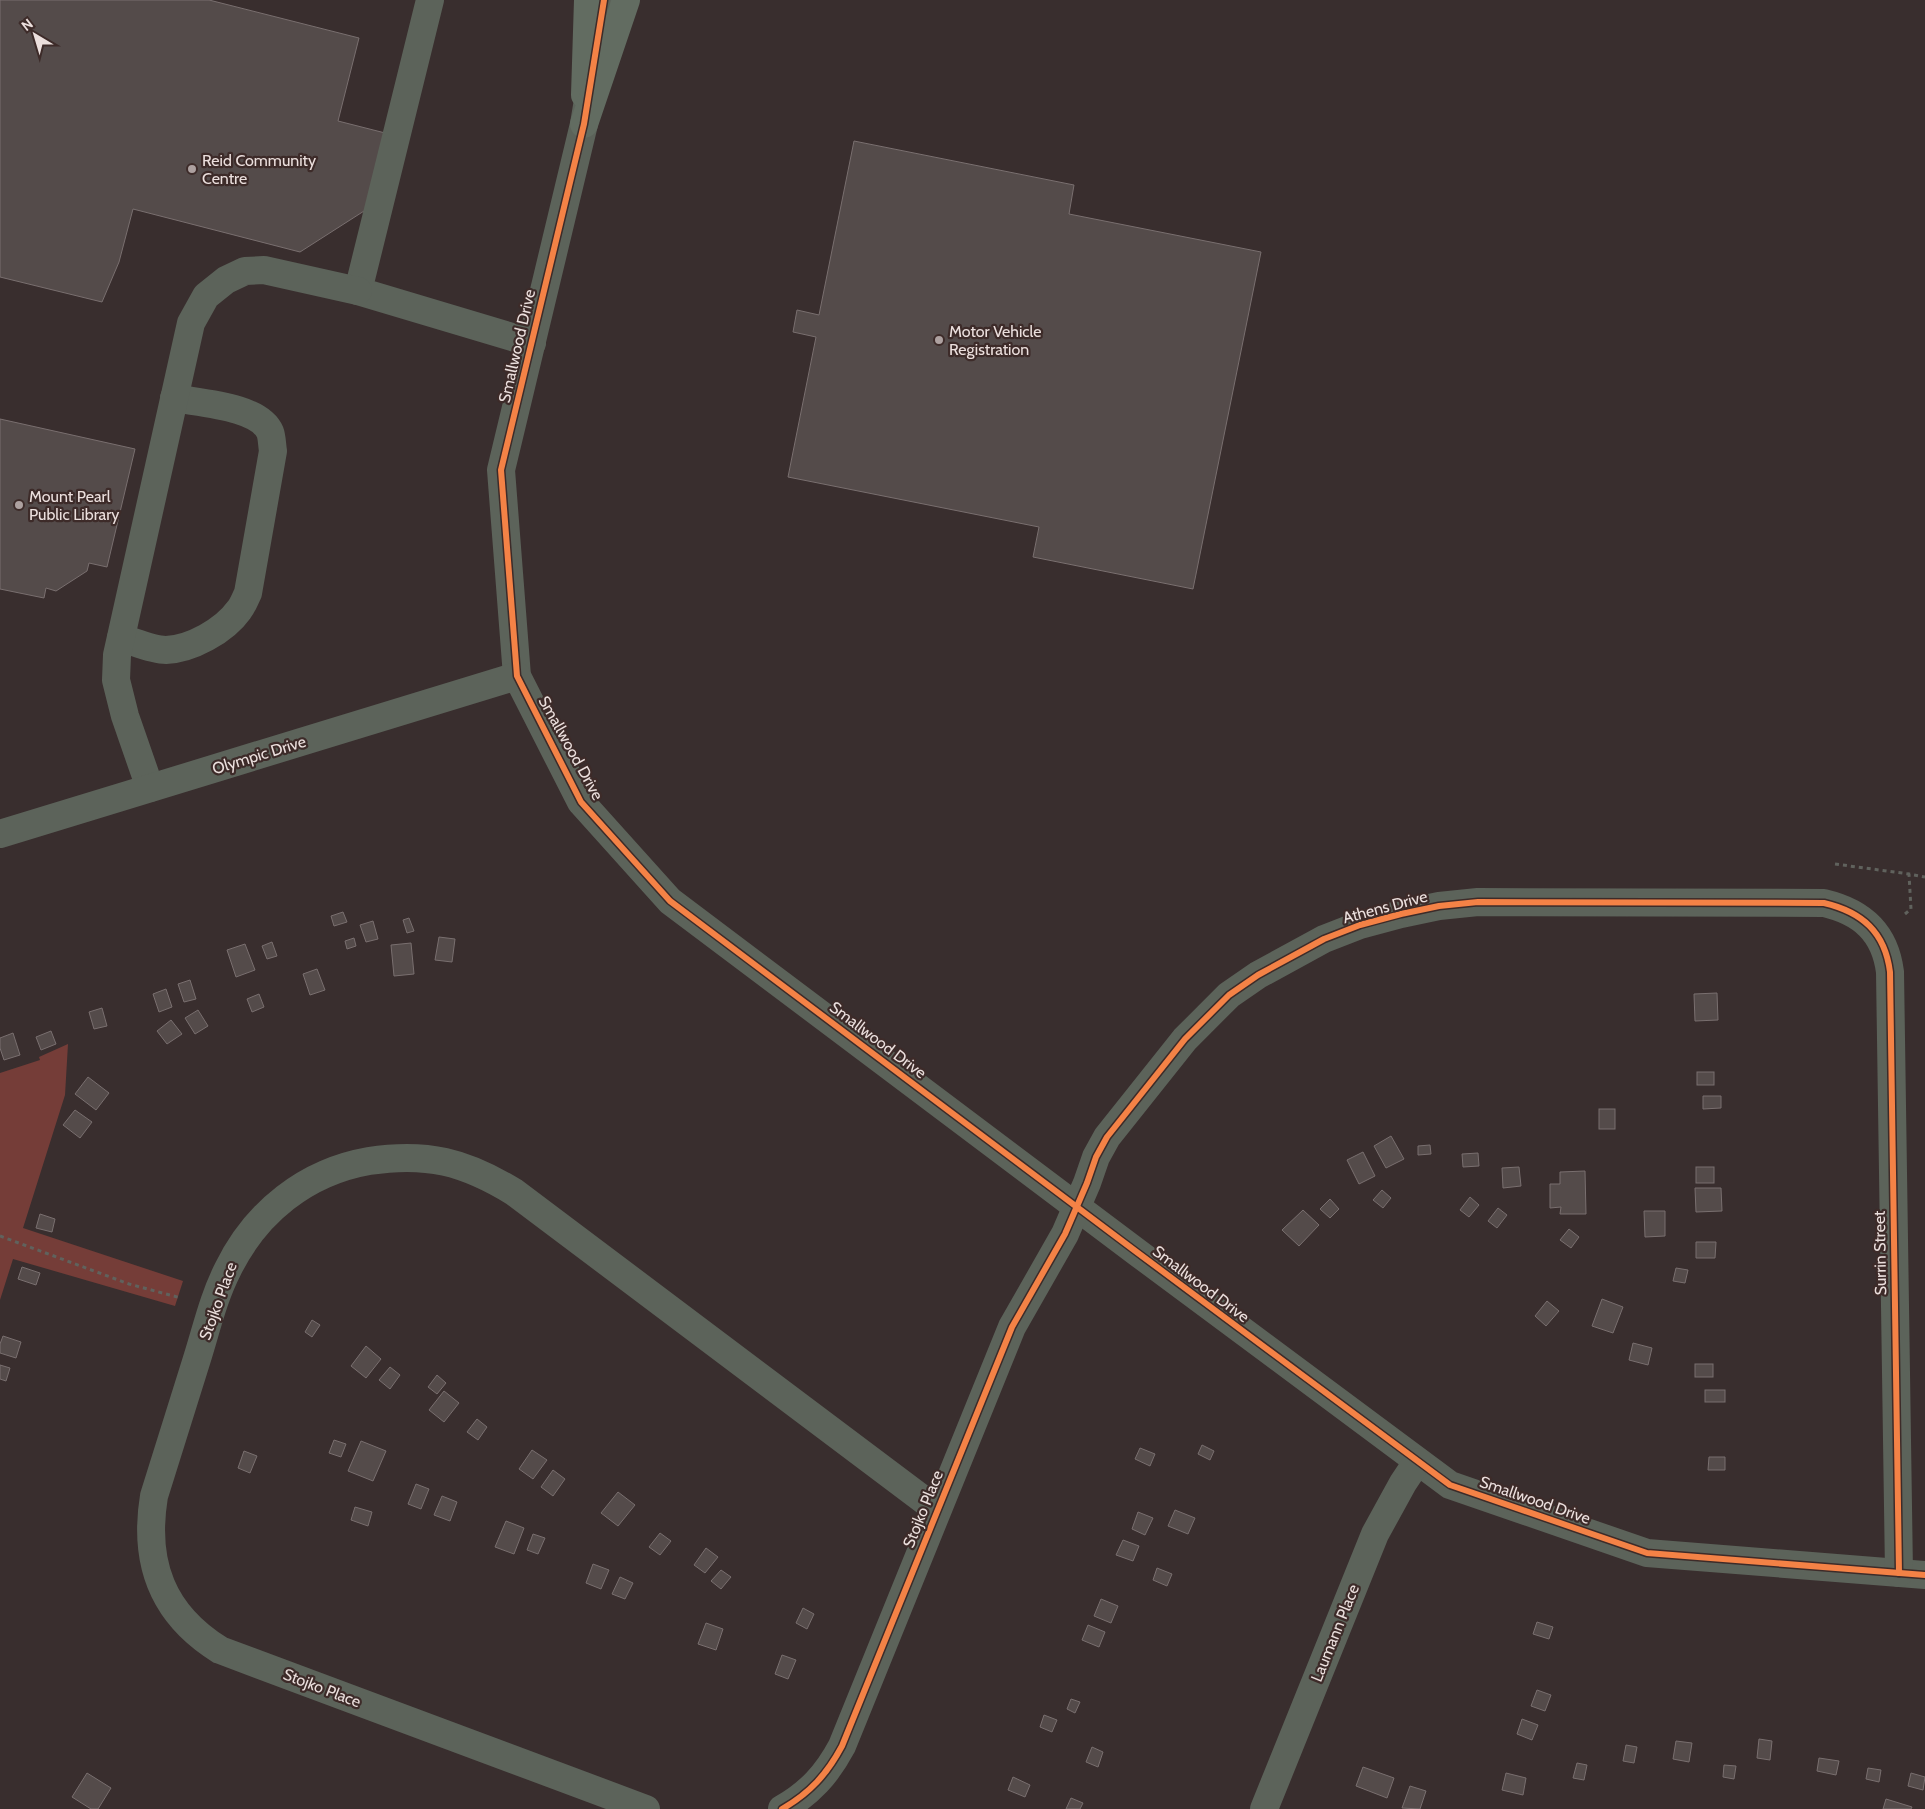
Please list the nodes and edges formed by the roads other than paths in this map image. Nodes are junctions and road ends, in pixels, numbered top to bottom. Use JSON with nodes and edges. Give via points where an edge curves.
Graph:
{"nodes":[{"id":1,"x":430,"y":0,"type":"edge"},
{"id":2,"x":588,"y":0,"type":"edge"},
{"id":3,"x":604,"y":0,"type":"edge"},
{"id":4,"x":626,"y":0,"type":"edge"},
{"id":5,"x":584,"y":124,"type":"junction"},
{"id":6,"x":358,"y":291,"type":"junction"},
{"id":7,"x":532,"y":342,"type":"junction"},
{"id":8,"x":174,"y":398,"type":"junction"},
{"id":9,"x":121,"y":638,"type":"junction"},
{"id":10,"x":517,"y":676,"type":"junction"},
{"id":11,"x":150,"y":788,"type":"junction"},
{"id":12,"x":0,"y":834,"type":"edge"},
{"id":13,"x":1878,"y":934,"type":"joint"},
{"id":14,"x":1077,"y":1207,"type":"junction"},
{"id":15,"x":1417,"y":1462,"type":"junction"},
{"id":16,"x":937,"y":1510,"type":"junction"},
{"id":17,"x":1912,"y":1574,"type":"edge"},
{"id":18,"x":646,"y":1809,"type":"edge"},
{"id":19,"x":782,"y":1809,"type":"edge"},
{"id":20,"x":1264,"y":1809,"type":"edge"}],
"edges":[{"from":1,"to":6,"type":"street"},
{"from":2,"to":5,"type":"main road"},
{"from":3,"to":5,"type":"street","name":"Smallwood Drive"},
{"from":4,"to":5,"type":"main road"},
{"from":5,"to":7,"type":"street","name":"Smallwood Drive"},
{"from":6,"to":7,"type":"street"},
{"from":6,"to":8,"type":"street","via":[[264,270],[245,270],[226,280],[206,296],[191,323]]},
{"from":7,"to":10,"type":"street","name":"Smallwood Drive","via":[[501,470]]},
{"from":8,"to":9,"type":"street"},
{"from":8,"to":9,"type":"street","via":[[242,410],[259,418],[270,431],[272,451],[248,593],[240,610],[227,624],[180,648],[164,650]]},
{"from":9,"to":11,"type":"street","via":[[116,680]]},
{"from":10,"to":11,"type":"street","name":"Olympic Drive"},
{"from":10,"to":14,"type":"street","name":"Smallwood Drive","via":[[582,802],[670,900]]},
{"from":11,"to":12,"type":"street","name":"Olympic Drive"},
{"from":13,"to":14,"type":"street","name":"Athens Drive","via":[[1853,913],[1824,902],[1478,902],[1439,906],[1360,925],[1324,939],[1258,975],[1204,1018],[1166,1060],[1107,1137]]},
{"from":13,"to":17,"type":"street","name":"Surrin Street","via":[[1885,947],[1890,972]]},
{"from":14,"to":15,"type":"street","name":"Smallwood Drive"},
{"from":14,"to":16,"type":"street","name":"Stojko Place","via":[[1012,1327]]},
{"from":15,"to":17,"type":"street","name":"Smallwood Drive","via":[[1450,1485],[1647,1553]]},
{"from":15,"to":20,"type":"street","name":"Laumann Place","via":[[1376,1534]]},
{"from":16,"to":18,"type":"street","name":"Stojko Place","via":[[490,1177],[441,1161],[385,1159],[331,1171],[294,1191],[268,1212],[238,1250],[219,1291],[154,1496],[150,1520],[154,1567],[172,1608],[202,1639],[220,1650]]},
{"from":16,"to":19,"type":"street","name":"Stojko Place","via":[[842,1746],[816,1784]]}]}
